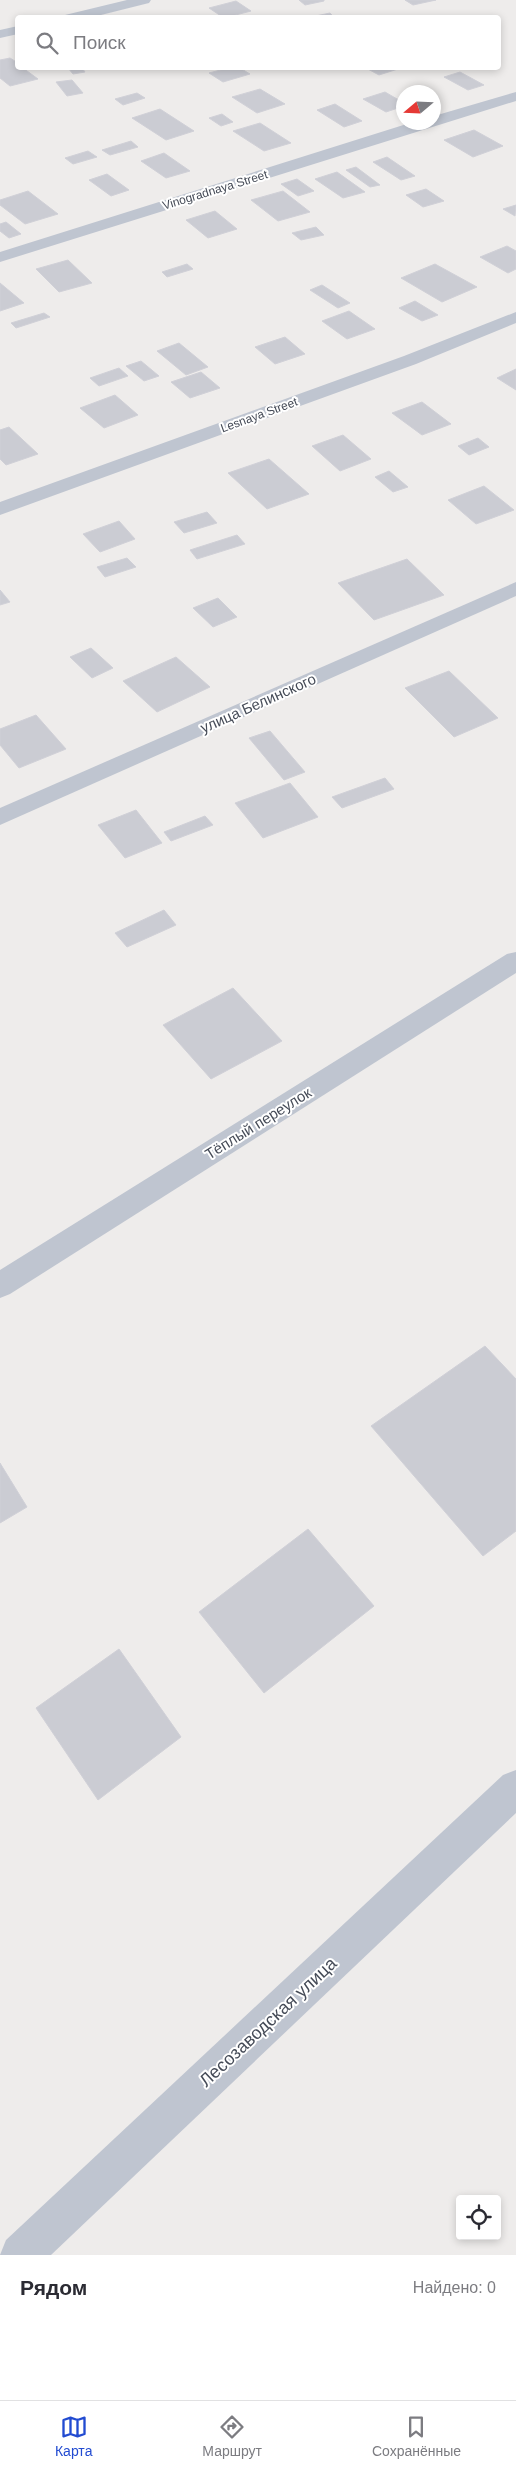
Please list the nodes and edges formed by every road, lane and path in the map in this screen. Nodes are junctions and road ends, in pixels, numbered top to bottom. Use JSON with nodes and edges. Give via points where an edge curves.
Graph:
{"nodes":[{"id":1,"x":144,"y":0,"type":"edge"},
{"id":2,"x":82,"y":15,"type":"edge"},
{"id":3,"x":15,"y":31,"type":"edge"},
{"id":4,"x":0,"y":34,"type":"edge"},
{"id":5,"x":516,"y":96,"type":"edge"},
{"id":6,"x":441,"y":119,"type":"edge"},
{"id":7,"x":405,"y":130,"type":"edge"},
{"id":8,"x":0,"y":257,"type":"edge"},
{"id":9,"x":516,"y":317,"type":"edge"},
{"id":10,"x":0,"y":509,"type":"edge"},
{"id":11,"x":516,"y":588,"type":"edge"},
{"id":12,"x":0,"y":817,"type":"edge"},
{"id":13,"x":516,"y":961,"type":"edge"},
{"id":14,"x":0,"y":1285,"type":"edge"},
{"id":15,"x":516,"y":1788,"type":"edge"},
{"id":16,"x":21,"y":2255,"type":"edge"}],
"edges":[{"from":1,"to":2,"type":"street"},
{"from":3,"to":4,"type":"street"},
{"from":5,"to":6,"type":"street"},
{"from":7,"to":8,"type":"street","name":"Vinogradnaya Street"},
{"from":9,"to":10,"type":"street","name":"Lesnaya Street","via":[[410,360]]},
{"from":11,"to":12,"type":"street","name":"улица Белинского"},
{"from":13,"to":14,"type":"street","name":"Тёплый переулок"},
{"from":15,"to":16,"type":"street","name":"Лесозаводская улица"}]}
